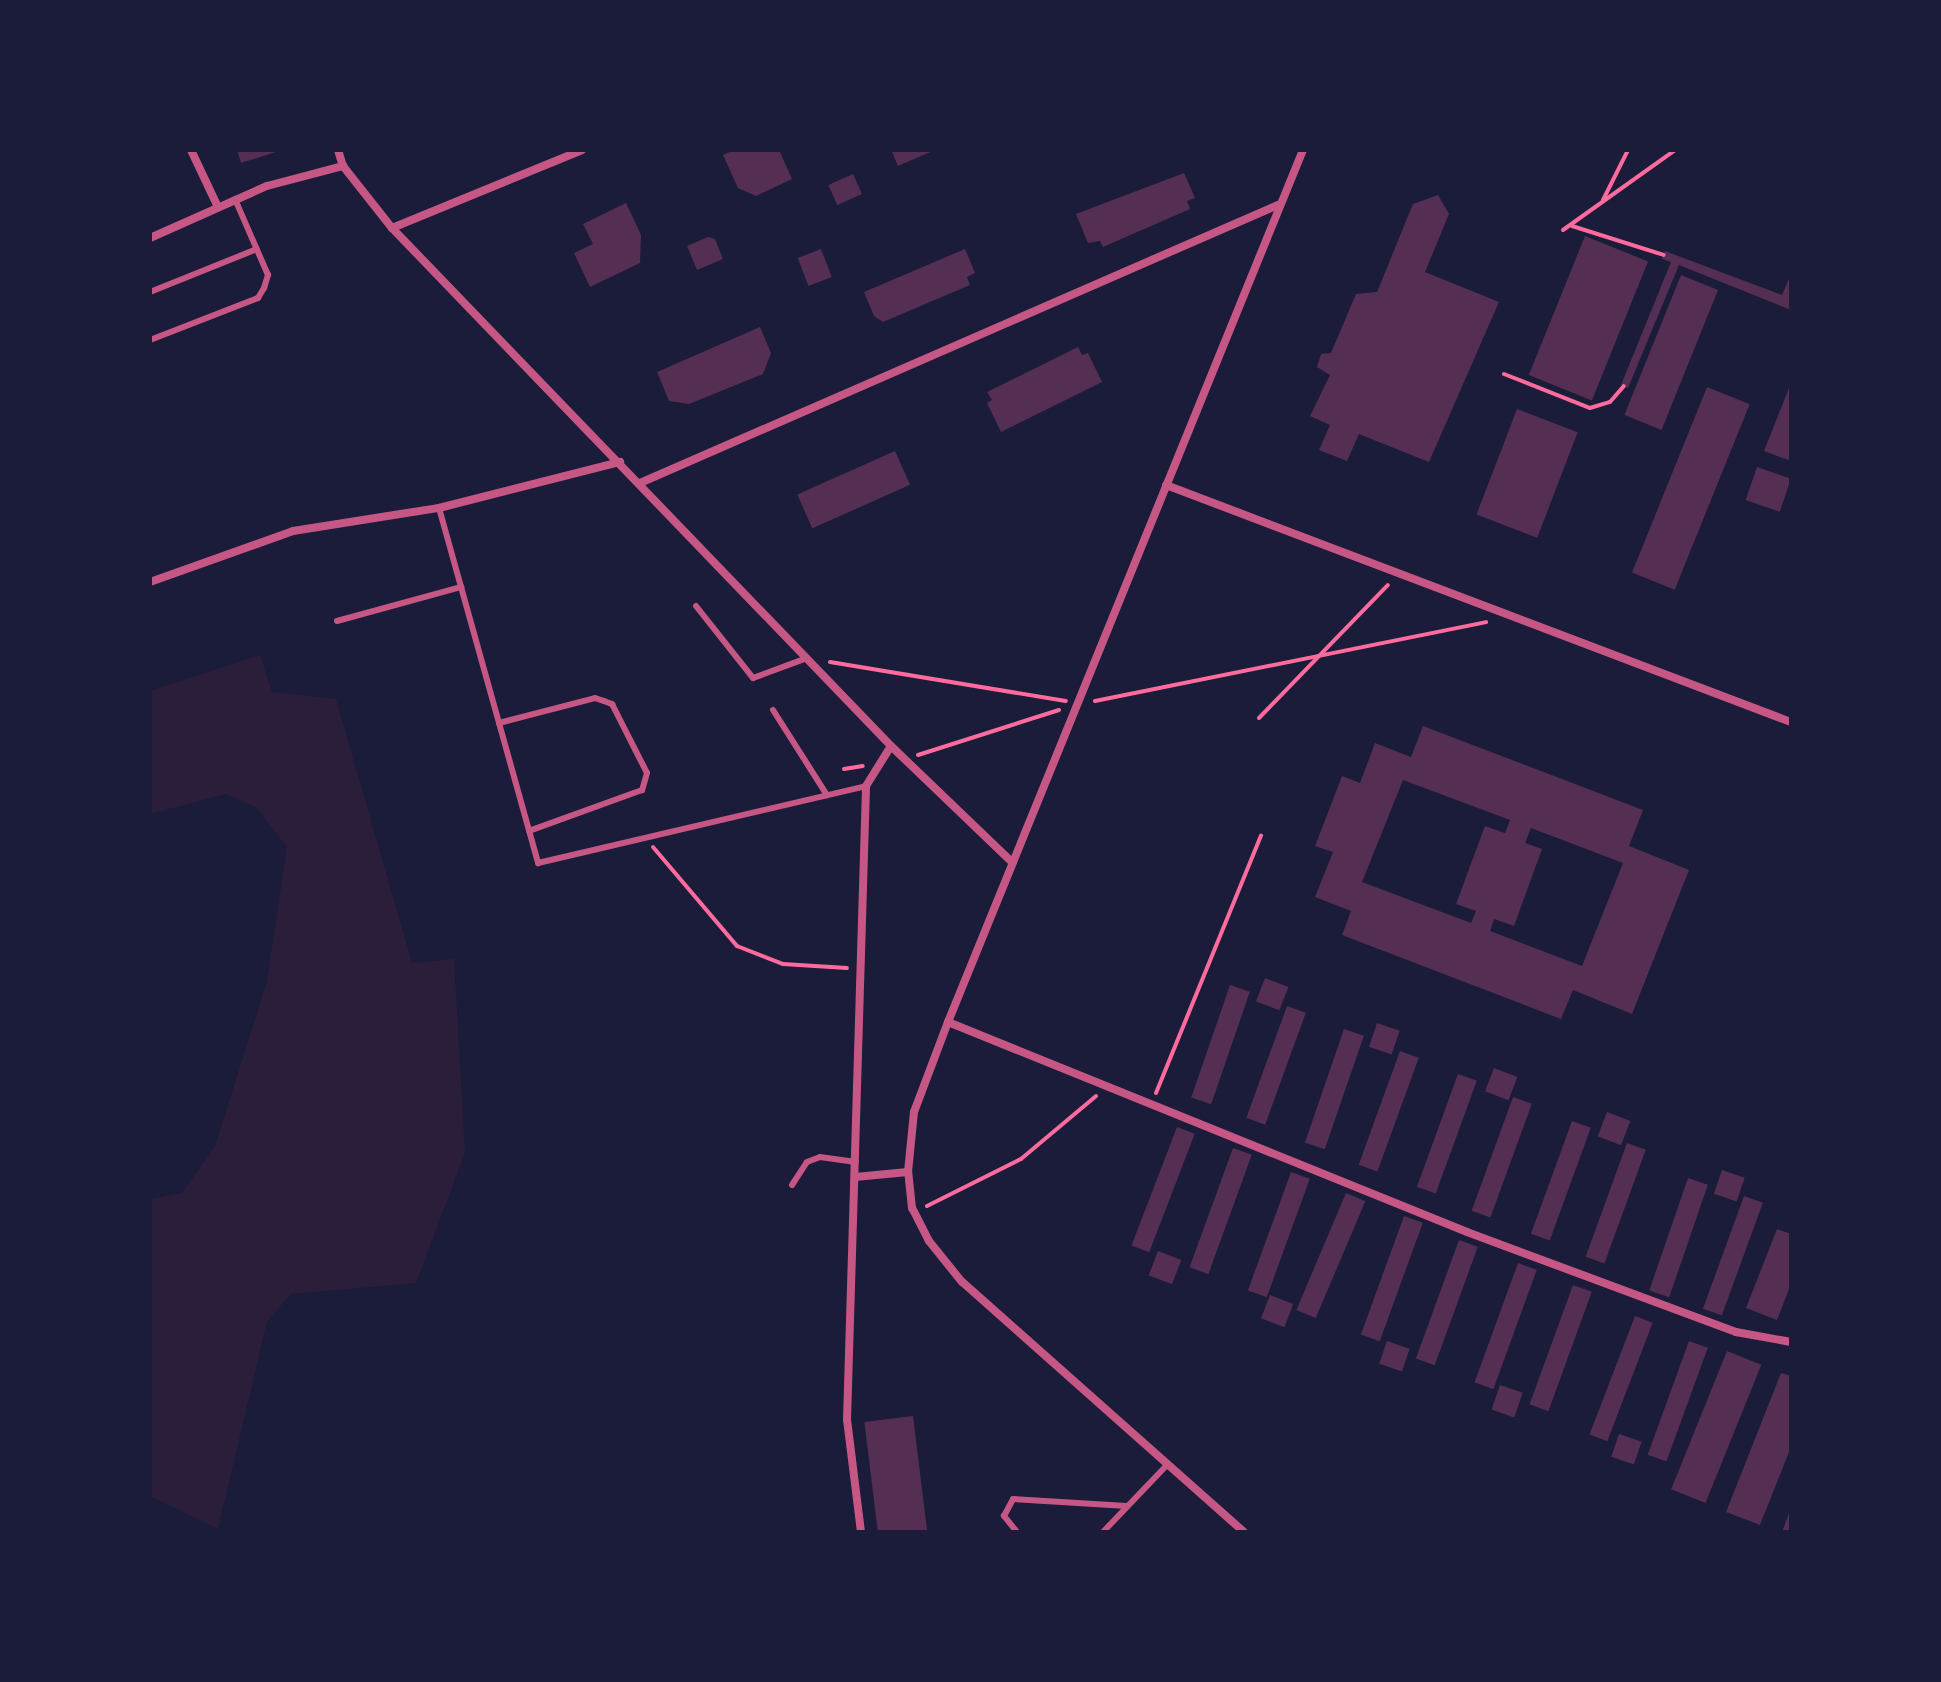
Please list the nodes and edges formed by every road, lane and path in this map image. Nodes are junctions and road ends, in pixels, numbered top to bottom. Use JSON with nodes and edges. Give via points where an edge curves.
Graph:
{"nodes":[{"id":1,"x":191,"y":150,"type":"edge"},
{"id":2,"x":338,"y":150,"type":"edge"},
{"id":3,"x":582,"y":150,"type":"edge"},
{"id":4,"x":1303,"y":150,"type":"edge"},
{"id":5,"x":1628,"y":150,"type":"edge"},
{"id":6,"x":1675,"y":150,"type":"edge"},
{"id":7,"x":343,"y":166,"type":"junction"},
{"id":8,"x":235,"y":199,"type":"junction"},
{"id":9,"x":1602,"y":202,"type":"junction"},
{"id":10,"x":1280,"y":204,"type":"junction"},
{"id":11,"x":218,"y":207,"type":"junction"},
{"id":12,"x":392,"y":228,"type":"junction"},
{"id":13,"x":150,"y":238,"type":"edge"},
{"id":14,"x":257,"y":249,"type":"junction"},
{"id":15,"x":1664,"y":255,"type":"dead end"},
{"id":16,"x":150,"y":292,"type":"edge"},
{"id":17,"x":150,"y":340,"type":"edge"},
{"id":18,"x":1504,"y":374,"type":"dead end"},
{"id":19,"x":1624,"y":386,"type":"dead end"},
{"id":20,"x":620,"y":462,"type":"junction"},
{"id":21,"x":640,"y":483,"type":"junction"},
{"id":22,"x":1166,"y":485,"type":"junction"},
{"id":23,"x":439,"y":508,"type":"junction"},
{"id":24,"x":1401,"y":572,"type":"junction"},
{"id":25,"x":150,"y":582,"type":"edge"},
{"id":26,"x":461,"y":587,"type":"junction"},
{"id":27,"x":696,"y":606,"type":"dead end"},
{"id":28,"x":1516,"y":616,"type":"junction"},
{"id":29,"x":337,"y":621,"type":"dead end"},
{"id":30,"x":807,"y":658,"type":"junction"},
{"id":31,"x":1080,"y":704,"type":"junction"},
{"id":32,"x":773,"y":710,"type":"dead end"},
{"id":33,"x":1259,"y":718,"type":"dead end"},
{"id":34,"x":1791,"y":722,"type":"edge"},
{"id":35,"x":499,"y":723,"type":"junction"},
{"id":36,"x":891,"y":746,"type":"junction"},
{"id":37,"x":905,"y":759,"type":"junction"},
{"id":38,"x":881,"y":763,"type":"junction"},
{"id":39,"x":844,"y":769,"type":"dead end"},
{"id":40,"x":866,"y":786,"type":"junction"},
{"id":41,"x":827,"y":795,"type":"junction"},
{"id":42,"x":529,"y":831,"type":"junction"},
{"id":43,"x":1261,"y":836,"type":"dead end"},
{"id":44,"x":645,"y":837,"type":"junction"},
{"id":45,"x":1012,"y":862,"type":"junction"},
{"id":46,"x":861,"y":970,"type":"junction"},
{"id":47,"x":948,"y":1022,"type":"junction"},
{"id":48,"x":1110,"y":1087,"type":"junction"},
{"id":49,"x":1152,"y":1104,"type":"junction"},
{"id":50,"x":856,"y":1162,"type":"junction"},
{"id":51,"x":908,"y":1172,"type":"junction"},
{"id":52,"x":855,"y":1177,"type":"junction"},
{"id":53,"x":792,"y":1185,"type":"dead end"},
{"id":54,"x":915,"y":1213,"type":"junction"},
{"id":55,"x":1791,"y":1342,"type":"edge"},
{"id":56,"x":1168,"y":1464,"type":"junction"},
{"id":57,"x":1127,"y":1506,"type":"junction"},
{"id":58,"x":861,"y":1532,"type":"edge"},
{"id":59,"x":1017,"y":1532,"type":"edge"},
{"id":60,"x":1103,"y":1532,"type":"edge"},
{"id":61,"x":1244,"y":1532,"type":"edge"}],
"edges":[{"from":1,"to":11,"type":"street"},
{"from":2,"to":7,"type":"street"},
{"from":3,"to":12,"type":"street"},
{"from":4,"to":10,"type":"street"},
{"from":5,"to":9,"type":"path"},
{"from":6,"to":9,"type":"path"},
{"from":7,"to":8,"type":"street"},
{"from":7,"to":12,"type":"street"},
{"from":8,"to":11,"type":"street"},
{"from":8,"to":14,"type":"lane"},
{"from":9,"to":15,"type":"path","via":[[1563,230],[1578,223]]},
{"from":10,"to":21,"type":"street"},
{"from":10,"to":22,"type":"street"},
{"from":11,"to":13,"type":"street"},
{"from":12,"to":20,"type":"street"},
{"from":14,"to":16,"type":"lane"},
{"from":14,"to":17,"type":"lane","via":[[268,275],[258,298]]},
{"from":18,"to":19,"type":"path","via":[[1590,408],[1610,402]]},
{"from":20,"to":21,"type":"street"},
{"from":20,"to":23,"type":"street"},
{"from":21,"to":30,"type":"street"},
{"from":22,"to":24,"type":"street"},
{"from":22,"to":31,"type":"street"},
{"from":23,"to":25,"type":"street","via":[[293,531]]},
{"from":23,"to":26,"type":"lane"},
{"from":24,"to":28,"type":"street"},
{"from":24,"to":33,"type":"path"},
{"from":26,"to":29,"type":"lane"},
{"from":26,"to":35,"type":"lane"},
{"from":27,"to":30,"type":"lane","via":[[753,678]]},
{"from":28,"to":31,"type":"path"},
{"from":28,"to":34,"type":"street"},
{"from":30,"to":31,"type":"path"},
{"from":30,"to":36,"type":"street"},
{"from":31,"to":37,"type":"path"},
{"from":31,"to":45,"type":"street"},
{"from":32,"to":41,"type":"lane"},
{"from":35,"to":42,"type":"lane"},
{"from":35,"to":42,"type":"lane","via":[[595,698],[604,701],[612,704],[647,773],[642,790]]},
{"from":36,"to":37,"type":"street"},
{"from":36,"to":38,"type":"street"},
{"from":37,"to":45,"type":"street"},
{"from":38,"to":39,"type":"path"},
{"from":38,"to":40,"type":"street"},
{"from":40,"to":41,"type":"lane"},
{"from":40,"to":46,"type":"street"},
{"from":41,"to":44,"type":"lane"},
{"from":42,"to":44,"type":"lane","via":[[538,863]]},
{"from":43,"to":49,"type":"path"},
{"from":44,"to":46,"type":"path","via":[[737,946],[783,964]]},
{"from":45,"to":47,"type":"street"},
{"from":46,"to":50,"type":"street"},
{"from":47,"to":48,"type":"street"},
{"from":47,"to":51,"type":"street","via":[[914,1112]]},
{"from":48,"to":49,"type":"street"},
{"from":48,"to":54,"type":"path","via":[[1021,1159]]},
{"from":49,"to":55,"type":"street","via":[[1467,1232],[1736,1332]]},
{"from":50,"to":52,"type":"street"},
{"from":50,"to":53,"type":"lane","via":[[820,1157],[807,1162]]},
{"from":51,"to":52,"type":"street"},
{"from":51,"to":54,"type":"street"},
{"from":52,"to":58,"type":"street","via":[[847,1420]]},
{"from":54,"to":56,"type":"street","via":[[929,1241],[962,1282]]},
{"from":56,"to":57,"type":"lane"},
{"from":56,"to":61,"type":"street"},
{"from":57,"to":59,"type":"lane","via":[[1013,1499],[1004,1516]]},
{"from":57,"to":60,"type":"lane"}]}
